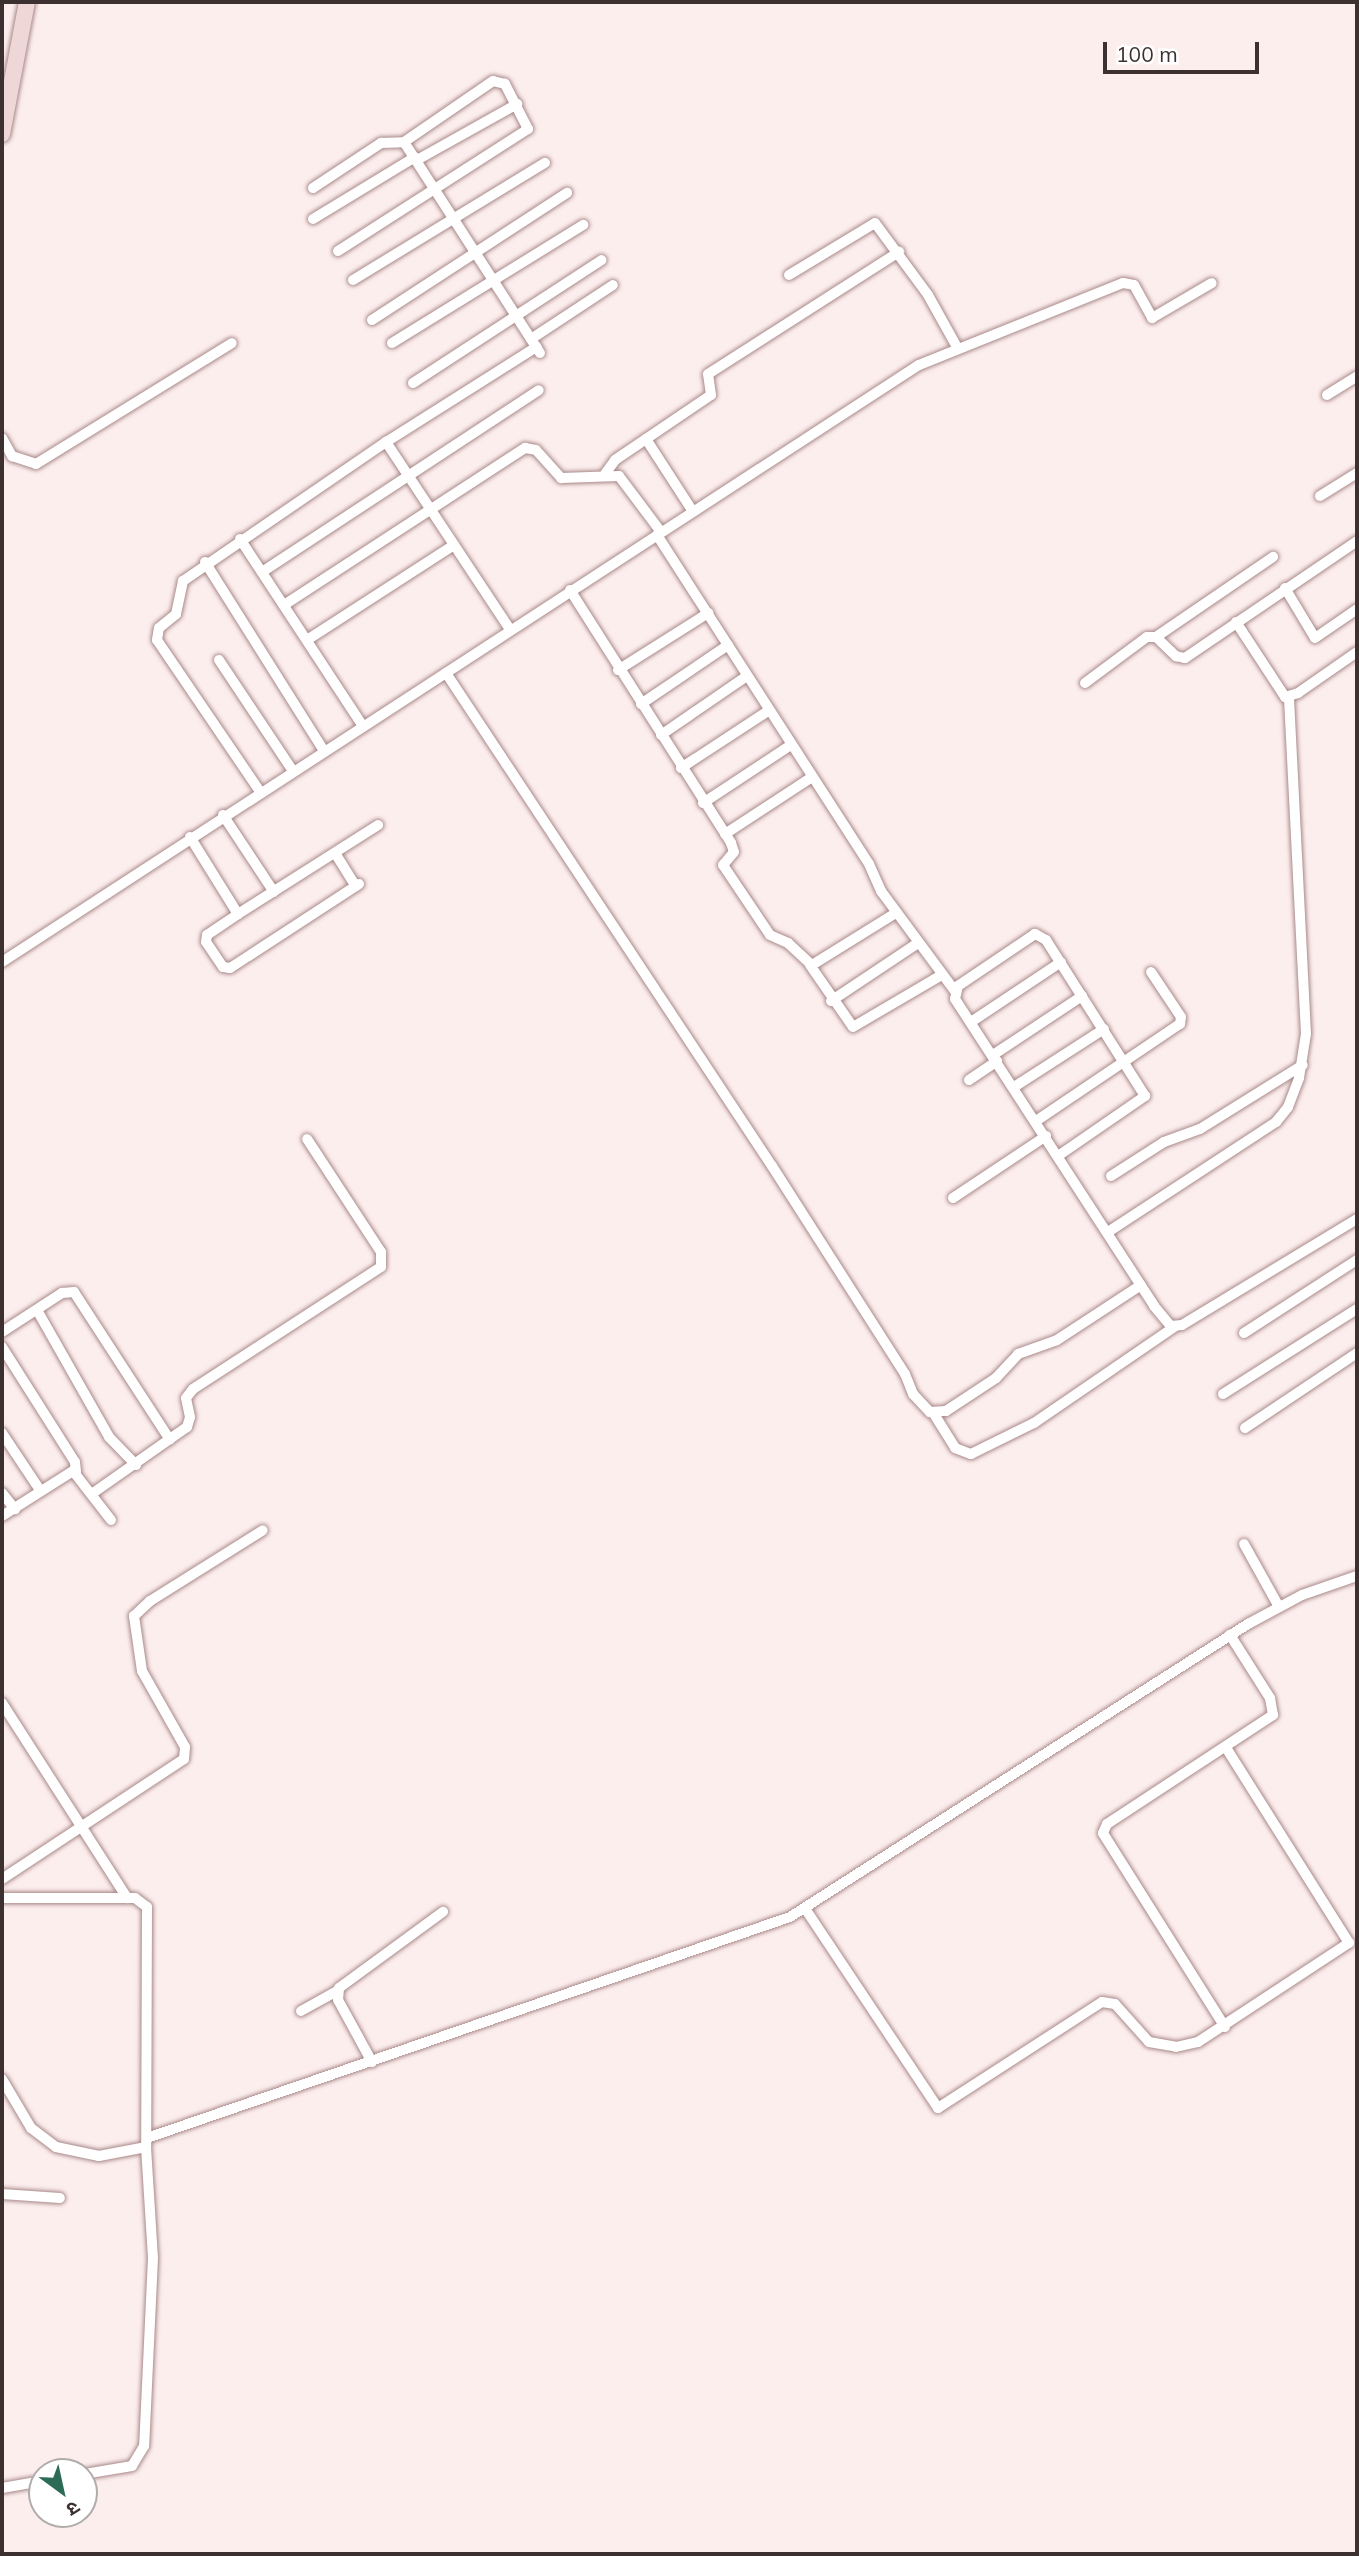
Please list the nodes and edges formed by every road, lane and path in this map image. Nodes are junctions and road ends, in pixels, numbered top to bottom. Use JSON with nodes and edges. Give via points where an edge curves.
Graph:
{"nodes":[{"id":1,"x":27,"y":2,"type":"edge"},
{"id":2,"x":517,"y":104,"type":"junction"},
{"id":3,"x":2,"y":134,"type":"edge"},
{"id":4,"x":404,"y":142,"type":"junction"},
{"id":5,"x":416,"y":158,"type":"junction"},
{"id":6,"x":545,"y":163,"type":"dead end"},
{"id":7,"x":313,"y":188,"type":"dead end"},
{"id":8,"x":434,"y":189,"type":"junction"},
{"id":9,"x":566,"y":193,"type":"dead end"},
{"id":10,"x":453,"y":218,"type":"junction"},
{"id":11,"x":313,"y":219,"type":"dead end"},
{"id":12,"x":583,"y":225,"type":"dead end"},
{"id":13,"x":338,"y":251,"type":"dead end"},
{"id":14,"x":474,"y":252,"type":"junction"},
{"id":15,"x":899,"y":252,"type":"junction"},
{"id":16,"x":602,"y":260,"type":"dead end"},
{"id":17,"x":789,"y":275,"type":"dead end"},
{"id":18,"x":354,"y":280,"type":"dead end"},
{"id":19,"x":494,"y":283,"type":"junction"},
{"id":20,"x":1212,"y":283,"type":"dead end"},
{"id":21,"x":613,"y":285,"type":"dead end"},
{"id":22,"x":515,"y":315,"type":"junction"},
{"id":23,"x":372,"y":320,"type":"dead end"},
{"id":24,"x":232,"y":343,"type":"dead end"},
{"id":25,"x":392,"y":343,"type":"dead end"},
{"id":26,"x":536,"y":347,"type":"junction"},
{"id":27,"x":957,"y":347,"type":"junction"},
{"id":28,"x":1357,"y":376,"type":"edge"},
{"id":29,"x":413,"y":383,"type":"dead end"},
{"id":30,"x":539,"y":390,"type":"dead end"},
{"id":31,"x":1327,"y":396,"type":"dead end"},
{"id":32,"x":2,"y":438,"type":"edge"},
{"id":33,"x":646,"y":439,"type":"junction"},
{"id":34,"x":386,"y":442,"type":"junction"},
{"id":35,"x":1357,"y":473,"type":"edge"},
{"id":36,"x":407,"y":474,"type":"junction"},
{"id":37,"x":605,"y":474,"type":"junction"},
{"id":38,"x":1320,"y":496,"type":"dead end"},
{"id":39,"x":430,"y":508,"type":"junction"},
{"id":40,"x":692,"y":510,"type":"junction"},
{"id":41,"x":659,"y":533,"type":"junction"},
{"id":42,"x":240,"y":540,"type":"junction"},
{"id":43,"x":1357,"y":541,"type":"edge"},
{"id":44,"x":454,"y":545,"type":"junction"},
{"id":45,"x":1273,"y":556,"type":"dead end"},
{"id":46,"x":205,"y":562,"type":"junction"},
{"id":47,"x":262,"y":572,"type":"junction"},
{"id":48,"x":1285,"y":588,"type":"junction"},
{"id":49,"x":570,"y":590,"type":"junction"},
{"id":50,"x":284,"y":605,"type":"junction"},
{"id":51,"x":1357,"y":609,"type":"edge"},
{"id":52,"x":708,"y":613,"type":"junction"},
{"id":53,"x":1236,"y":622,"type":"junction"},
{"id":54,"x":510,"y":629,"type":"junction"},
{"id":55,"x":1156,"y":637,"type":"junction"},
{"id":56,"x":307,"y":640,"type":"junction"},
{"id":57,"x":728,"y":645,"type":"junction"},
{"id":58,"x":1357,"y":652,"type":"edge"},
{"id":59,"x":219,"y":660,"type":"dead end"},
{"id":60,"x":618,"y":670,"type":"junction"},
{"id":61,"x":446,"y":673,"type":"junction"},
{"id":62,"x":747,"y":676,"type":"junction"},
{"id":63,"x":1085,"y":682,"type":"dead end"},
{"id":64,"x":1289,"y":697,"type":"junction"},
{"id":65,"x":641,"y":704,"type":"junction"},
{"id":66,"x":768,"y":710,"type":"junction"},
{"id":67,"x":363,"y":726,"type":"junction"},
{"id":68,"x":661,"y":735,"type":"junction"},
{"id":69,"x":791,"y":745,"type":"junction"},
{"id":70,"x":324,"y":751,"type":"junction"},
{"id":71,"x":681,"y":768,"type":"junction"},
{"id":72,"x":293,"y":771,"type":"junction"},
{"id":73,"x":812,"y":777,"type":"junction"},
{"id":74,"x":261,"y":793,"type":"junction"},
{"id":75,"x":704,"y":803,"type":"junction"},
{"id":76,"x":223,"y":815,"type":"junction"},
{"id":77,"x":378,"y":825,"type":"dead end"},
{"id":78,"x":725,"y":834,"type":"junction"},
{"id":79,"x":190,"y":836,"type":"junction"},
{"id":80,"x":335,"y":853,"type":"junction"},
{"id":81,"x":274,"y":892,"type":"junction"},
{"id":82,"x":896,"y":913,"type":"junction"},
{"id":83,"x":238,"y":914,"type":"junction"},
{"id":84,"x":918,"y":943,"type":"junction"},
{"id":85,"x":2,"y":962,"type":"edge"},
{"id":86,"x":1061,"y":962,"type":"junction"},
{"id":87,"x":810,"y":965,"type":"junction"},
{"id":88,"x":1151,"y":972,"type":"dead end"},
{"id":89,"x":940,"y":976,"type":"junction"},
{"id":90,"x":955,"y":991,"type":"junction"},
{"id":91,"x":1082,"y":996,"type":"junction"},
{"id":92,"x":831,"y":1001,"type":"junction"},
{"id":93,"x":971,"y":1022,"type":"junction"},
{"id":94,"x":1104,"y":1029,"type":"junction"},
{"id":95,"x":995,"y":1058,"type":"junction"},
{"id":96,"x":1125,"y":1062,"type":"junction"},
{"id":97,"x":1303,"y":1065,"type":"junction"},
{"id":98,"x":969,"y":1080,"type":"dead end"},
{"id":99,"x":1014,"y":1087,"type":"junction"},
{"id":100,"x":1035,"y":1121,"type":"junction"},
{"id":101,"x":1046,"y":1136,"type":"junction"},
{"id":102,"x":307,"y":1139,"type":"dead end"},
{"id":103,"x":1058,"y":1156,"type":"junction"},
{"id":104,"x":1111,"y":1176,"type":"dead end"},
{"id":105,"x":953,"y":1198,"type":"dead end"},
{"id":106,"x":1357,"y":1219,"type":"edge"},
{"id":107,"x":1108,"y":1232,"type":"junction"},
{"id":108,"x":1357,"y":1260,"type":"edge"},
{"id":109,"x":1141,"y":1285,"type":"junction"},
{"id":110,"x":1357,"y":1308,"type":"edge"},
{"id":111,"x":37,"y":1310,"type":"junction"},
{"id":112,"x":1174,"y":1327,"type":"junction"},
{"id":113,"x":2,"y":1332,"type":"edge"},
{"id":114,"x":1244,"y":1333,"type":"dead end"},
{"id":115,"x":2,"y":1347,"type":"edge"},
{"id":116,"x":1357,"y":1353,"type":"edge"},
{"id":117,"x":1223,"y":1394,"type":"dead end"},
{"id":118,"x":934,"y":1414,"type":"junction"},
{"id":119,"x":1245,"y":1428,"type":"dead end"},
{"id":120,"x":2,"y":1433,"type":"edge"},
{"id":121,"x":170,"y":1440,"type":"junction"},
{"id":122,"x":135,"y":1465,"type":"junction"},
{"id":123,"x":76,"y":1472,"type":"junction"},
{"id":124,"x":40,"y":1490,"type":"junction"},
{"id":125,"x":2,"y":1493,"type":"edge"},
{"id":126,"x":93,"y":1493,"type":"junction"},
{"id":127,"x":15,"y":1508,"type":"junction"},
{"id":128,"x":2,"y":1516,"type":"edge"},
{"id":129,"x":111,"y":1520,"type":"dead end"},
{"id":130,"x":263,"y":1530,"type":"dead end"},
{"id":131,"x":1244,"y":1544,"type":"dead end"},
{"id":132,"x":1357,"y":1576,"type":"edge"},
{"id":133,"x":1279,"y":1607,"type":"junction"},
{"id":134,"x":1230,"y":1635,"type":"junction"},
{"id":135,"x":2,"y":1703,"type":"edge"},
{"id":136,"x":1226,"y":1748,"type":"junction"},
{"id":137,"x":82,"y":1826,"type":"junction"},
{"id":138,"x":2,"y":1880,"type":"edge"},
{"id":139,"x":2,"y":1898,"type":"edge"},
{"id":140,"x":127,"y":1898,"type":"junction"},
{"id":141,"x":806,"y":1910,"type":"junction"},
{"id":142,"x":443,"y":1912,"type":"dead end"},
{"id":143,"x":337,"y":1991,"type":"junction"},
{"id":144,"x":301,"y":2011,"type":"dead end"},
{"id":145,"x":1225,"y":2027,"type":"junction"},
{"id":146,"x":372,"y":2062,"type":"junction"},
{"id":147,"x":2,"y":2079,"type":"edge"},
{"id":148,"x":147,"y":2142,"type":"junction"},
{"id":149,"x":2,"y":2194,"type":"edge"},
{"id":150,"x":60,"y":2198,"type":"dead end"},
{"id":151,"x":98,"y":2472,"type":"edge"},
{"id":152,"x":28,"y":2483,"type":"edge"},
{"id":153,"x":2,"y":2488,"type":"edge"}],
"edges":[{"from":1,"to":3,"type":"street"},
{"from":2,"to":4,"type":"street","via":[[505,84],[493,81]]},
{"from":2,"to":5,"type":"street"},
{"from":2,"to":8,"type":"street","via":[[526,132]]},
{"from":4,"to":5,"type":"street"},
{"from":4,"to":7,"type":"street","via":[[381,143]]},
{"from":5,"to":8,"type":"street"},
{"from":5,"to":11,"type":"street"},
{"from":6,"to":10,"type":"street"},
{"from":8,"to":10,"type":"street"},
{"from":8,"to":13,"type":"street"},
{"from":9,"to":14,"type":"street"},
{"from":10,"to":14,"type":"street"},
{"from":10,"to":18,"type":"street"},
{"from":12,"to":19,"type":"street"},
{"from":14,"to":19,"type":"street"},
{"from":14,"to":23,"type":"street"},
{"from":15,"to":17,"type":"street","via":[[872,223]]},
{"from":15,"to":27,"type":"street"},
{"from":15,"to":33,"type":"street","via":[[710,373],[705,378],[710,395]]},
{"from":16,"to":22,"type":"street"},
{"from":19,"to":22,"type":"street"},
{"from":19,"to":25,"type":"street"},
{"from":20,"to":27,"type":"street","via":[[1152,318],[1145,313],[1136,289],[1123,283]]},
{"from":21,"to":26,"type":"street"},
{"from":22,"to":26,"type":"street"},
{"from":22,"to":29,"type":"street"},
{"from":24,"to":32,"type":"street","via":[[36,464],[12,456]]},
{"from":26,"to":34,"type":"street"},
{"from":27,"to":40,"type":"street","via":[[904,374]]},
{"from":28,"to":31,"type":"street"},
{"from":30,"to":36,"type":"street"},
{"from":33,"to":37,"type":"street","via":[[615,460]]},
{"from":33,"to":40,"type":"street"},
{"from":34,"to":36,"type":"street"},
{"from":34,"to":42,"type":"street"},
{"from":35,"to":38,"type":"street"},
{"from":36,"to":39,"type":"street"},
{"from":36,"to":47,"type":"street"},
{"from":37,"to":39,"type":"street","via":[[561,478],[536,450],[525,448]]},
{"from":37,"to":41,"type":"street","via":[[624,479]]},
{"from":39,"to":44,"type":"street"},
{"from":39,"to":50,"type":"street"},
{"from":40,"to":41,"type":"street"},
{"from":41,"to":49,"type":"street"},
{"from":41,"to":52,"type":"street"},
{"from":42,"to":46,"type":"street"},
{"from":42,"to":47,"type":"street"},
{"from":43,"to":48,"type":"street"},
{"from":44,"to":54,"type":"street"},
{"from":44,"to":56,"type":"street"},
{"from":45,"to":55,"type":"street"},
{"from":46,"to":70,"type":"street"},
{"from":46,"to":74,"type":"street","via":[[183,582],[176,614],[159,628],[157,640]]},
{"from":47,"to":50,"type":"street"},
{"from":48,"to":51,"type":"street","via":[[1315,638]]},
{"from":48,"to":53,"type":"street"},
{"from":49,"to":54,"type":"street"},
{"from":49,"to":60,"type":"street"},
{"from":50,"to":56,"type":"street"},
{"from":52,"to":57,"type":"street"},
{"from":52,"to":60,"type":"street"},
{"from":53,"to":55,"type":"street","via":[[1185,658],[1176,656]]},
{"from":53,"to":64,"type":"street","via":[[1278,690]]},
{"from":54,"to":61,"type":"street"},
{"from":55,"to":63,"type":"street","via":[[1142,640]]},
{"from":56,"to":67,"type":"street"},
{"from":57,"to":62,"type":"street"},
{"from":57,"to":65,"type":"street"},
{"from":58,"to":64,"type":"street"},
{"from":59,"to":72,"type":"street"},
{"from":60,"to":65,"type":"street"},
{"from":61,"to":67,"type":"street"},
{"from":61,"to":118,"type":"street","via":[[772,1166],[905,1374],[913,1394]]},
{"from":62,"to":66,"type":"street"},
{"from":62,"to":68,"type":"street"},
{"from":64,"to":97,"type":"street","via":[[1306,1034]]},
{"from":65,"to":68,"type":"street"},
{"from":66,"to":69,"type":"street"},
{"from":66,"to":71,"type":"street"},
{"from":67,"to":70,"type":"street"},
{"from":68,"to":71,"type":"street"},
{"from":69,"to":73,"type":"street"},
{"from":69,"to":75,"type":"street"},
{"from":70,"to":72,"type":"street"},
{"from":71,"to":75,"type":"street"},
{"from":72,"to":74,"type":"street"},
{"from":73,"to":78,"type":"street"},
{"from":73,"to":82,"type":"street"},
{"from":74,"to":76,"type":"street"},
{"from":75,"to":78,"type":"street"},
{"from":76,"to":79,"type":"street"},
{"from":76,"to":81,"type":"street"},
{"from":77,"to":80,"type":"street"},
{"from":78,"to":87,"type":"street","via":[[733,852],[723,865],[738,889],[770,935],[788,943]]},
{"from":79,"to":83,"type":"street"},
{"from":79,"to":85,"type":"street"},
{"from":80,"to":81,"type":"street"},
{"from":80,"to":83,"type":"street","via":[[358,885],[227,969],[206,937]]},
{"from":81,"to":83,"type":"street"},
{"from":82,"to":84,"type":"street"},
{"from":82,"to":87,"type":"street"},
{"from":84,"to":89,"type":"street"},
{"from":84,"to":92,"type":"street"},
{"from":86,"to":90,"type":"street","via":[[1046,940],[1035,934]]},
{"from":86,"to":91,"type":"street"},
{"from":86,"to":93,"type":"street"},
{"from":87,"to":92,"type":"street"},
{"from":88,"to":96,"type":"street","via":[[1182,1020]]},
{"from":89,"to":90,"type":"street"},
{"from":89,"to":92,"type":"street","via":[[855,1027],[847,1024]]},
{"from":90,"to":93,"type":"street"},
{"from":91,"to":94,"type":"street"},
{"from":91,"to":95,"type":"street"},
{"from":93,"to":95,"type":"street"},
{"from":94,"to":96,"type":"street"},
{"from":94,"to":99,"type":"street"},
{"from":95,"to":98,"type":"street"},
{"from":95,"to":99,"type":"street"},
{"from":96,"to":100,"type":"street"},
{"from":96,"to":103,"type":"street","via":[[1144,1092],[1143,1099]]},
{"from":97,"to":104,"type":"street","via":[[1207,1125],[1164,1142]]},
{"from":97,"to":107,"type":"street","via":[[1288,1107],[1276,1122]]},
{"from":99,"to":100,"type":"street"},
{"from":100,"to":101,"type":"street"},
{"from":101,"to":103,"type":"street"},
{"from":101,"to":105,"type":"street"},
{"from":102,"to":121,"type":"street","via":[[381,1252],[381,1267],[190,1391],[186,1398],[189,1424]]},
{"from":103,"to":107,"type":"street"},
{"from":106,"to":112,"type":"street"},
{"from":107,"to":109,"type":"street"},
{"from":108,"to":114,"type":"street"},
{"from":109,"to":112,"type":"street"},
{"from":109,"to":118,"type":"street","via":[[1057,1340],[1018,1353],[990,1383]]},
{"from":110,"to":117,"type":"street"},
{"from":111,"to":113,"type":"street"},
{"from":111,"to":121,"type":"street","via":[[67,1291],[77,1294]]},
{"from":111,"to":122,"type":"street","via":[[109,1437]]},
{"from":112,"to":118,"type":"street","via":[[1034,1423],[971,1454],[955,1448]]},
{"from":115,"to":123,"type":"street","via":[[75,1462]]},
{"from":116,"to":119,"type":"street"},
{"from":120,"to":124,"type":"street"},
{"from":121,"to":122,"type":"street"},
{"from":122,"to":126,"type":"street"},
{"from":123,"to":124,"type":"street"},
{"from":123,"to":126,"type":"street"},
{"from":124,"to":127,"type":"street"},
{"from":125,"to":127,"type":"street"},
{"from":126,"to":129,"type":"street"},
{"from":127,"to":128,"type":"street"},
{"from":130,"to":137,"type":"street","via":[[150,1601],[134,1616],[142,1671],[186,1755]]},
{"from":131,"to":133,"type":"street"},
{"from":132,"to":133,"type":"street"},
{"from":133,"to":134,"type":"street"},
{"from":134,"to":136,"type":"street","via":[[1274,1709],[1268,1720]]},
{"from":134,"to":141,"type":"street"},
{"from":135,"to":137,"type":"street"},
{"from":136,"to":145,"type":"street","via":[[1107,1824],[1103,1833]]},
{"from":136,"to":145,"type":"street","via":[[1349,1943]]},
{"from":137,"to":138,"type":"street"},
{"from":137,"to":140,"type":"street"},
{"from":139,"to":140,"type":"street"},
{"from":140,"to":148,"type":"street","via":[[146,1904],[149,1925]]},
{"from":141,"to":145,"type":"street","via":[[938,2108],[1102,2002],[1115,2004],[1143,2038],[1163,2046],[1191,2045]]},
{"from":141,"to":146,"type":"street"},
{"from":142,"to":143,"type":"street"},
{"from":143,"to":144,"type":"street"},
{"from":143,"to":146,"type":"street"},
{"from":146,"to":148,"type":"street"},
{"from":147,"to":148,"type":"street","via":[[31,2128],[56,2147],[99,2156]]},
{"from":148,"to":151,"type":"street","via":[[153,2278],[144,2446],[132,2466]]},
{"from":149,"to":150,"type":"street"},
{"from":152,"to":153,"type":"street"}]}
